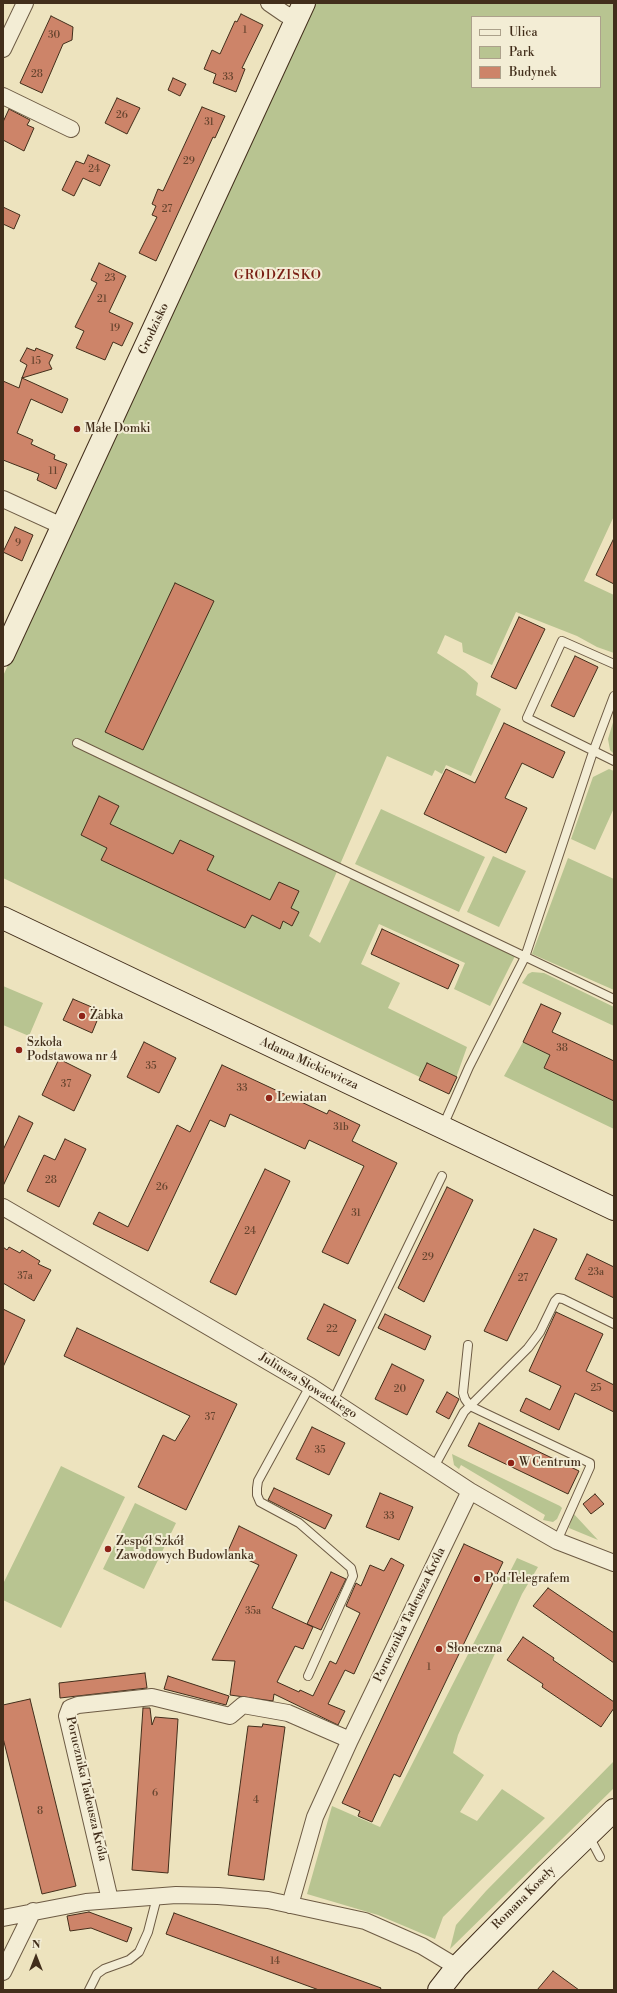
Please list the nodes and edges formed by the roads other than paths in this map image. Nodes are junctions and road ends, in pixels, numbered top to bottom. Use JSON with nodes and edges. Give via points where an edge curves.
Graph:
{"nodes":[{"id":1,"x":25,"y":3,"type":"edge"},
{"id":2,"x":269,"y":3,"type":"edge"},
{"id":3,"x":301,"y":11,"type":"edge"},
{"id":4,"x":3,"y":49,"type":"edge"},
{"id":5,"x":3,"y":96,"type":"edge"},
{"id":6,"x":71,"y":129,"type":"dead end"},
{"id":7,"x":3,"y":499,"type":"edge"},
{"id":8,"x":62,"y":526,"type":"junction"},
{"id":9,"x":3,"y":655,"type":"edge"},
{"id":10,"x":614,"y":664,"type":"edge"},
{"id":11,"x":614,"y":696,"type":"edge"},
{"id":12,"x":77,"y":743,"type":"dead end"},
{"id":13,"x":593,"y":752,"type":"junction"},
{"id":14,"x":614,"y":761,"type":"edge"},
{"id":15,"x":3,"y":918,"type":"edge"},
{"id":16,"x":525,"y":957,"type":"junction"},
{"id":17,"x":614,"y":999,"type":"edge"},
{"id":18,"x":442,"y":1127,"type":"junction"},
{"id":19,"x":442,"y":1176,"type":"dead end"},
{"id":20,"x":3,"y":1207,"type":"edge"},
{"id":21,"x":614,"y":1209,"type":"edge"},
{"id":22,"x":614,"y":1324,"type":"edge"},
{"id":23,"x":468,"y":1345,"type":"dead end"},
{"id":24,"x":310,"y":1386,"type":"junction"},
{"id":25,"x":333,"y":1401,"type":"junction"},
{"id":26,"x":470,"y":1406,"type":"junction"},
{"id":27,"x":434,"y":1467,"type":"junction"},
{"id":28,"x":470,"y":1491,"type":"junction"},
{"id":29,"x":556,"y":1541,"type":"junction"},
{"id":30,"x":614,"y":1563,"type":"edge"},
{"id":31,"x":308,"y":1676,"type":"dead end"},
{"id":32,"x":350,"y":1740,"type":"junction"},
{"id":33,"x":614,"y":1810,"type":"edge"},
{"id":34,"x":588,"y":1835,"type":"junction"},
{"id":35,"x":600,"y":1857,"type":"dead end"},
{"id":36,"x":157,"y":1897,"type":"junction"},
{"id":37,"x":110,"y":1900,"type":"junction"},
{"id":38,"x":290,"y":1905,"type":"junction"},
{"id":39,"x":33,"y":1911,"type":"junction"},
{"id":40,"x":3,"y":1918,"type":"edge"},
{"id":41,"x":457,"y":1967,"type":"junction"},
{"id":42,"x":3,"y":1972,"type":"edge"},
{"id":43,"x":89,"y":1990,"type":"edge"},
{"id":44,"x":438,"y":1990,"type":"edge"}],
"edges":[{"from":1,"to":4,"type":"street"},
{"from":2,"to":3,"type":"street","via":[[285,14]]},
{"from":3,"to":8,"type":"street","name":"Grodzisko"},
{"from":5,"to":6,"type":"street"},
{"from":7,"to":8,"type":"street"},
{"from":8,"to":9,"type":"street","name":"Grodzisko"},
{"from":10,"to":13,"type":"lane","via":[[562,641],[527,718]]},
{"from":11,"to":13,"type":"lane"},
{"from":12,"to":16,"type":"lane"},
{"from":13,"to":14,"type":"lane"},
{"from":13,"to":16,"type":"lane"},
{"from":15,"to":18,"type":"street","name":"Adama Mickiewicza"},
{"from":16,"to":17,"type":"lane"},
{"from":16,"to":18,"type":"lane","via":[[468,1067]]},
{"from":18,"to":21,"type":"street","name":"Adama Mickiewicza"},
{"from":19,"to":25,"type":"lane"},
{"from":20,"to":24,"type":"street","name":"Juliusza Słowackiego"},
{"from":22,"to":26,"type":"lane","via":[[558,1298],[554,1301],[540,1332],[528,1348]]},
{"from":23,"to":26,"type":"lane","via":[[463,1393]]},
{"from":24,"to":25,"type":"street","name":"Juliusza Słowackiego"},
{"from":24,"to":31,"type":"lane","via":[[258,1481],[257,1488],[260,1502],[298,1523],[351,1568],[353,1576]]},
{"from":25,"to":27,"type":"street","name":"Juliusza Słowackiego"},
{"from":26,"to":27,"type":"lane","via":[[458,1421]]},
{"from":26,"to":29,"type":"lane","via":[[590,1464]]},
{"from":27,"to":28,"type":"street","name":"Juliusza Słowackiego"},
{"from":28,"to":29,"type":"street","name":"Juliusza Słowackiego"},
{"from":28,"to":32,"type":"street","name":"Porucznika Tadeusza Króla"},
{"from":29,"to":30,"type":"street","name":"Juliusza Słowackiego"},
{"from":32,"to":37,"type":"street","name":"Porucznika Tadeusza Króla","via":[[288,1713],[243,1705],[230,1716],[152,1697],[70,1708],[67,1716]]},
{"from":32,"to":38,"type":"street","name":"Porucznika Tadeusza Króla","via":[[315,1817]]},
{"from":33,"to":34,"type":"street","name":"Romana Koseły"},
{"from":34,"to":35,"type":"lane"},
{"from":34,"to":41,"type":"street","name":"Romana Koseły"},
{"from":36,"to":37,"type":"street"},
{"from":36,"to":38,"type":"street","via":[[218,1896],[268,1900]]},
{"from":36,"to":43,"type":"lane","via":[[148,1932],[139,1952],[130,1960],[97,1974]]},
{"from":37,"to":39,"type":"street"},
{"from":38,"to":41,"type":"street","via":[[365,1921],[422,1946]]},
{"from":39,"to":40,"type":"street"},
{"from":39,"to":42,"type":"street"},
{"from":41,"to":44,"type":"street","name":"Romana Koseły"}]}
